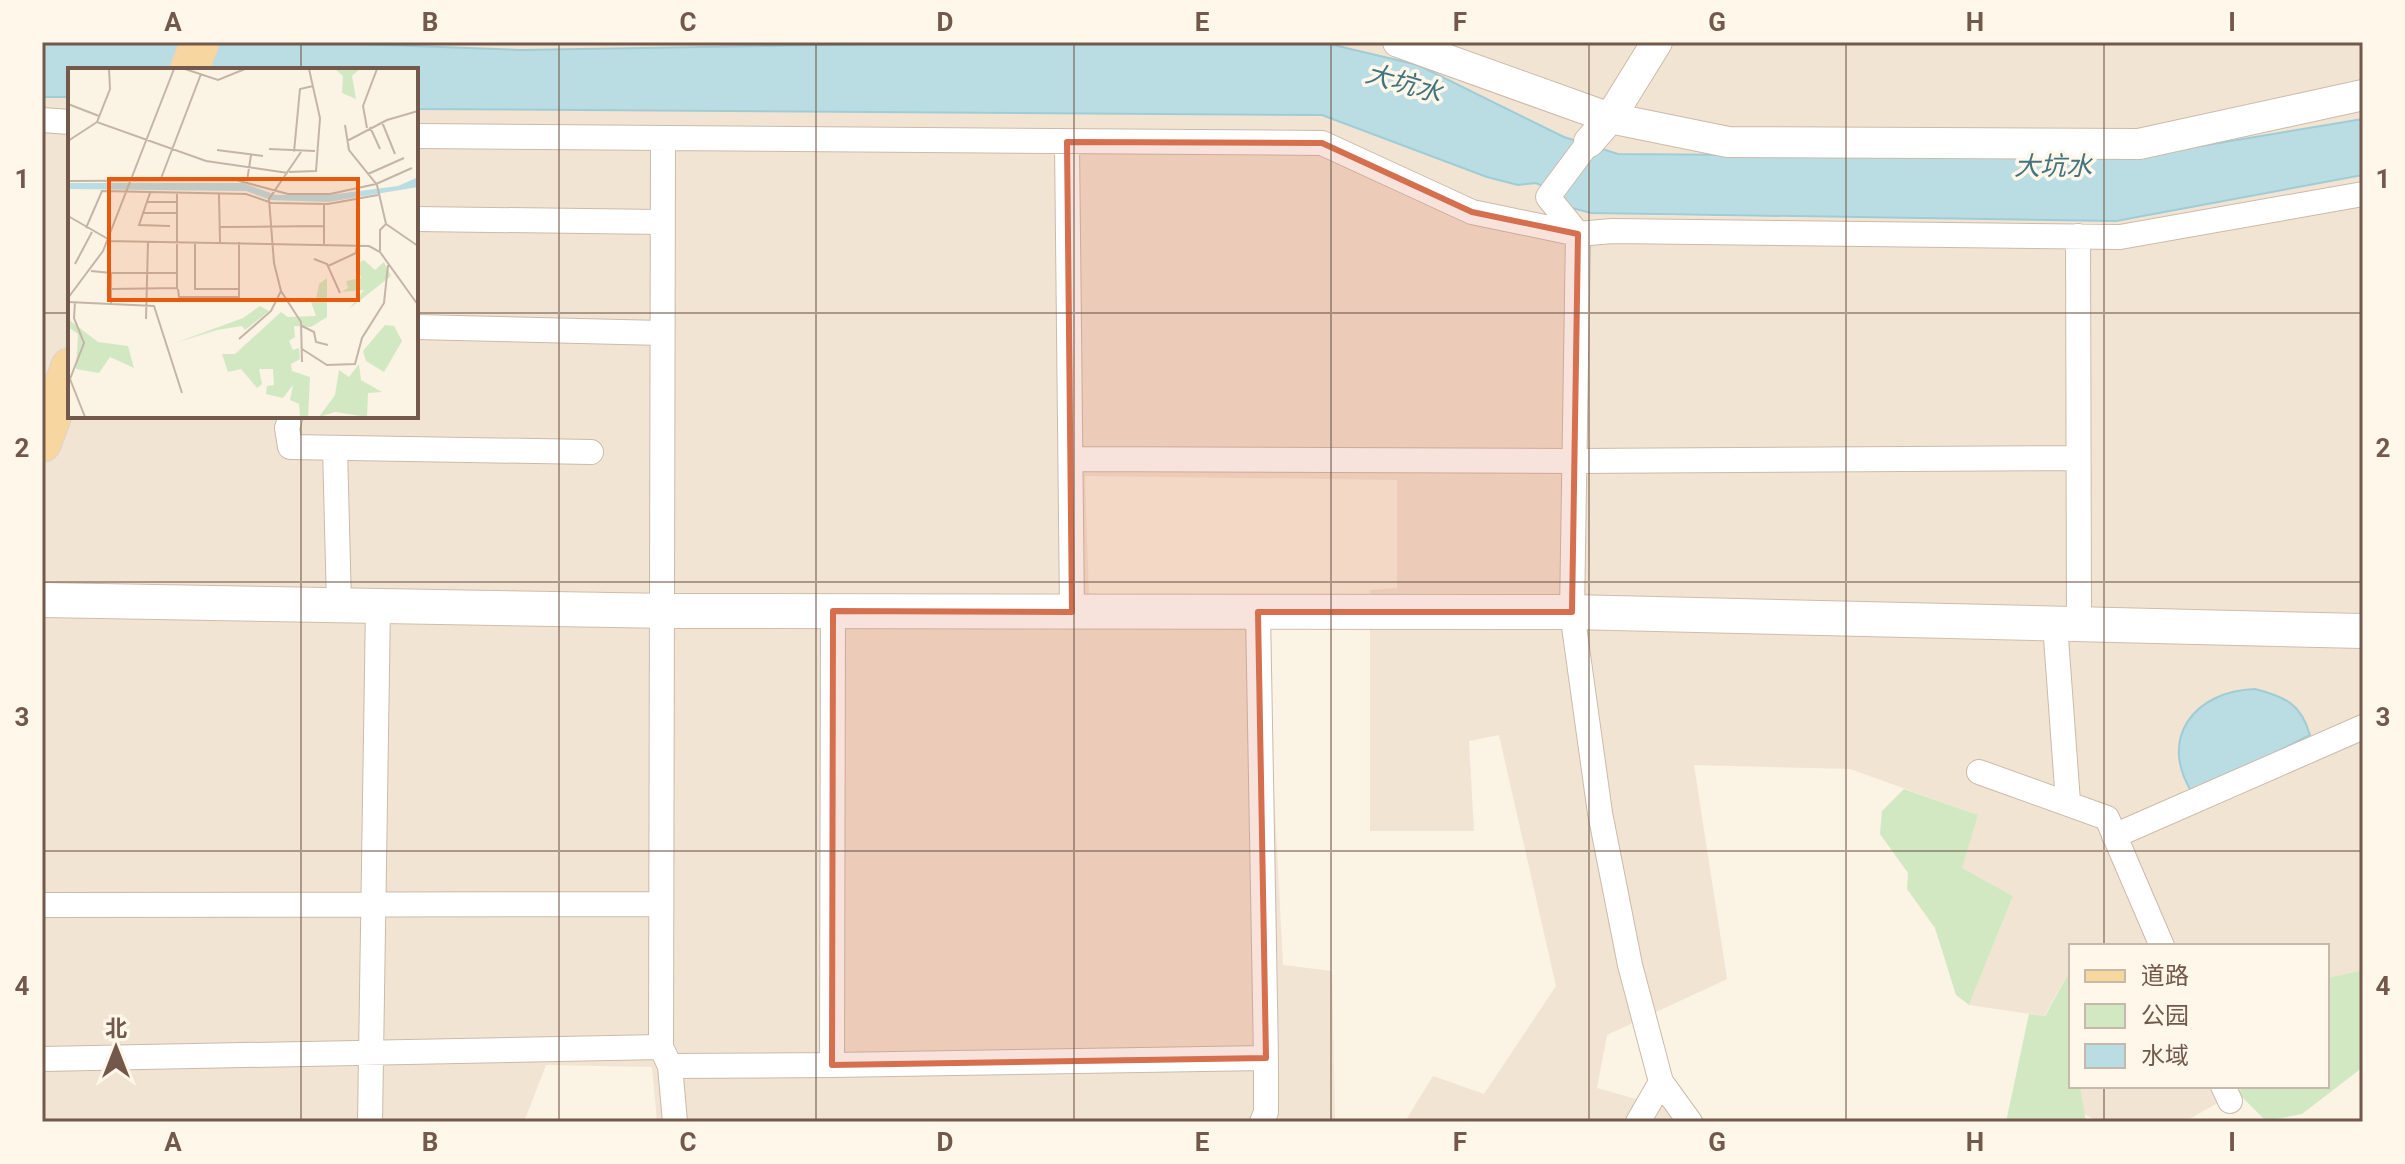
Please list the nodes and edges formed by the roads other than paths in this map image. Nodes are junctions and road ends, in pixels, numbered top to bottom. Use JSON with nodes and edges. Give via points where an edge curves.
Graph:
{"nodes":[{"id":1,"x":200,"y":42,"type":"edge"},
{"id":2,"x":1398,"y":42,"type":"edge"},
{"id":3,"x":1657,"y":42,"type":"edge"},
{"id":4,"x":190,"y":68,"type":"edge"},
{"id":5,"x":2363,"y":95,"type":"edge"},
{"id":6,"x":1610,"y":118,"type":"junction"},
{"id":7,"x":42,"y":120,"type":"edge"},
{"id":8,"x":68,"y":122,"type":"edge"},
{"id":9,"x":418,"y":136,"type":"edge"},
{"id":10,"x":663,"y":140,"type":"junction"},
{"id":11,"x":1067,"y":142,"type":"junction"},
{"id":12,"x":1589,"y":142,"type":"joint"},
{"id":13,"x":2363,"y":194,"type":"edge"},
{"id":14,"x":418,"y":219,"type":"edge"},
{"id":15,"x":662,"y":222,"type":"junction"},
{"id":16,"x":1578,"y":234,"type":"junction"},
{"id":17,"x":2078,"y":236,"type":"junction"},
{"id":18,"x":418,"y":327,"type":"edge"},
{"id":19,"x":662,"y":333,"type":"junction"},
{"id":20,"x":68,"y":372,"type":"edge"},
{"id":21,"x":290,"y":418,"type":"edge"},
{"id":22,"x":42,"y":443,"type":"edge"},
{"id":23,"x":335,"y":448,"type":"junction"},
{"id":24,"x":591,"y":452,"type":"dead end"},
{"id":25,"x":2077,"y":458,"type":"junction"},
{"id":26,"x":1071,"y":459,"type":"junction"},
{"id":27,"x":1575,"y":461,"type":"junction"},
{"id":28,"x":42,"y":600,"type":"edge"},
{"id":29,"x":339,"y":605,"type":"junction"},
{"id":30,"x":378,"y":606,"type":"junction"},
{"id":31,"x":662,"y":611,"type":"junction"},
{"id":32,"x":833,"y":611,"type":"junction"},
{"id":33,"x":1072,"y":612,"type":"junction"},
{"id":34,"x":1258,"y":612,"type":"junction"},
{"id":35,"x":1572,"y":612,"type":"junction"},
{"id":36,"x":2067,"y":625,"type":"junction"},
{"id":37,"x":2363,"y":631,"type":"edge"},
{"id":38,"x":2363,"y":727,"type":"edge"},
{"id":39,"x":1979,"y":772,"type":"dead end"},
{"id":40,"x":2068,"y":802,"type":"junction"},
{"id":41,"x":2114,"y":836,"type":"junction"},
{"id":42,"x":373,"y":904,"type":"junction"},
{"id":43,"x":661,"y":904,"type":"junction"},
{"id":44,"x":42,"y":905,"type":"edge"},
{"id":45,"x":2161,"y":944,"type":"edge"},
{"id":46,"x":371,"y":1052,"type":"junction"},
{"id":47,"x":666,"y":1056,"type":"junction"},
{"id":48,"x":1266,"y":1058,"type":"junction"},
{"id":49,"x":42,"y":1059,"type":"edge"},
{"id":50,"x":832,"y":1065,"type":"junction"},
{"id":51,"x":1661,"y":1082,"type":"junction"},
{"id":52,"x":370,"y":1122,"type":"edge"},
{"id":53,"x":675,"y":1122,"type":"edge"},
{"id":54,"x":1262,"y":1122,"type":"edge"},
{"id":55,"x":1638,"y":1122,"type":"edge"},
{"id":56,"x":1690,"y":1122,"type":"edge"}],
"edges":[{"from":1,"to":4,"type":"main road"},
{"from":2,"to":6,"type":"street"},
{"from":3,"to":6,"type":"street"},
{"from":5,"to":6,"type":"street","via":[[2139,144],[1728,142]]},
{"from":6,"to":12,"type":"street"},
{"from":7,"to":8,"type":"street"},
{"from":9,"to":10,"type":"street"},
{"from":10,"to":11,"type":"street"},
{"from":10,"to":15,"type":"street"},
{"from":11,"to":16,"type":"street","via":[[1322,143],[1472,212]]},
{"from":11,"to":26,"type":"street"},
{"from":12,"to":16,"type":"street","via":[[1548,197]]},
{"from":13,"to":17,"type":"street","via":[[2120,237]]},
{"from":14,"to":15,"type":"street"},
{"from":15,"to":19,"type":"street"},
{"from":16,"to":17,"type":"street"},
{"from":16,"to":27,"type":"street"},
{"from":17,"to":25,"type":"street"},
{"from":18,"to":19,"type":"street"},
{"from":19,"to":31,"type":"street"},
{"from":20,"to":22,"type":"main road"},
{"from":21,"to":23,"type":"street","via":[[290,447]]},
{"from":23,"to":24,"type":"street"},
{"from":23,"to":29,"type":"street"},
{"from":25,"to":27,"type":"street"},
{"from":25,"to":36,"type":"street"},
{"from":26,"to":27,"type":"street"},
{"from":26,"to":33,"type":"street"},
{"from":27,"to":35,"type":"street"},
{"from":28,"to":29,"type":"main road"},
{"from":29,"to":30,"type":"main road"},
{"from":30,"to":31,"type":"main road"},
{"from":30,"to":42,"type":"street"},
{"from":31,"to":32,"type":"main road"},
{"from":31,"to":43,"type":"street"},
{"from":32,"to":33,"type":"main road"},
{"from":32,"to":50,"type":"street"},
{"from":33,"to":34,"type":"main road"},
{"from":34,"to":35,"type":"main road"},
{"from":34,"to":48,"type":"street"},
{"from":35,"to":36,"type":"main road"},
{"from":35,"to":51,"type":"street","via":[[1600,813],[1630,965]]},
{"from":36,"to":37,"type":"main road"},
{"from":36,"to":40,"type":"street"},
{"from":38,"to":41,"type":"street"},
{"from":39,"to":40,"type":"street"},
{"from":40,"to":41,"type":"street","via":[[2107,818]]},
{"from":41,"to":45,"type":"street"},
{"from":42,"to":43,"type":"street"},
{"from":42,"to":44,"type":"street"},
{"from":42,"to":46,"type":"street"},
{"from":43,"to":47,"type":"street"},
{"from":46,"to":47,"type":"street"},
{"from":46,"to":49,"type":"street"},
{"from":46,"to":52,"type":"street"},
{"from":47,"to":50,"type":"street"},
{"from":47,"to":53,"type":"street"},
{"from":48,"to":50,"type":"street"},
{"from":48,"to":54,"type":"street"},
{"from":51,"to":55,"type":"street"},
{"from":51,"to":56,"type":"street"}]}
